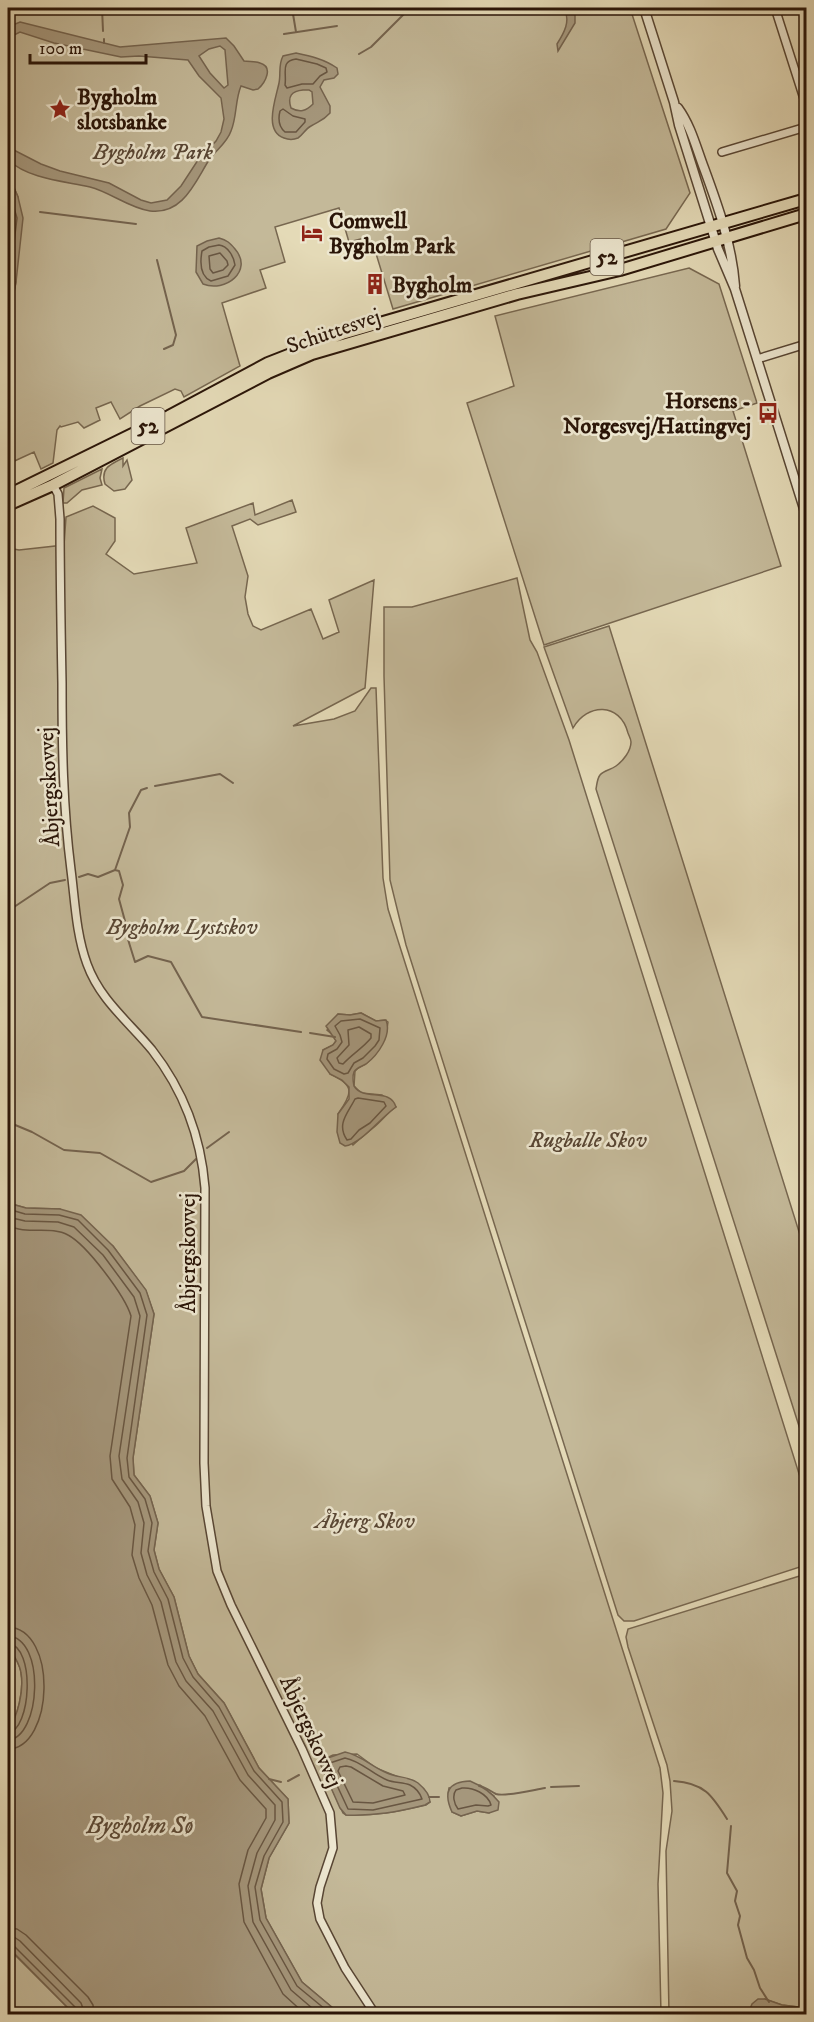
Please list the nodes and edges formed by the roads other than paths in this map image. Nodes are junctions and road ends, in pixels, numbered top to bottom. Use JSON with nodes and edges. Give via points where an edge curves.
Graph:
{"nodes":[{"id":1,"x":644,"y":8,"type":"edge"},
{"id":2,"x":776,"y":8,"type":"edge"},
{"id":3,"x":674,"y":102,"type":"junction"},
{"id":4,"x":807,"y":105,"type":"edge"},
{"id":5,"x":807,"y":127,"type":"edge"},
{"id":6,"x":722,"y":152,"type":"dead end"},
{"id":7,"x":807,"y":199,"type":"edge"},
{"id":8,"x":807,"y":214,"type":"edge"},
{"id":9,"x":723,"y":223,"type":"junction"},
{"id":10,"x":711,"y":226,"type":"junction"},
{"id":11,"x":727,"y":238,"type":"junction"},
{"id":12,"x":715,"y":242,"type":"junction"},
{"id":13,"x":735,"y":289,"type":"junction"},
{"id":14,"x":807,"y":344,"type":"edge"},
{"id":15,"x":757,"y":359,"type":"junction"},
{"id":16,"x":53,"y":485,"type":"junction"},
{"id":17,"x":8,"y":495,"type":"edge"},
{"id":18,"x":8,"y":505,"type":"edge"},
{"id":19,"x":807,"y":515,"type":"edge"},
{"id":20,"x":375,"y":2014,"type":"edge"}],
"edges":[{"from":1,"to":3,"type":"street"},
{"from":2,"to":4,"type":"street"},
{"from":3,"to":9,"type":"street","via":[[688,122]]},
{"from":3,"to":10,"type":"street"},
{"from":5,"to":6,"type":"street"},
{"from":7,"to":9,"type":"main road","number":"52"},
{"from":8,"to":11,"type":"main road","number":"52"},
{"from":9,"to":10,"type":"main road","number":"52"},
{"from":9,"to":11,"type":"street"},
{"from":10,"to":12,"type":"street"},
{"from":10,"to":17,"type":"main road","name":"Schüttesvej","number":"52","via":[[309,346]]},
{"from":11,"to":12,"type":"main road","name":"Schüttesvej","number":"52"},
{"from":11,"to":13,"type":"street"},
{"from":12,"to":13,"type":"street"},
{"from":12,"to":16,"type":"main road","name":"Schüttesvej","number":"52","via":[[312,354]]},
{"from":13,"to":15,"type":"street"},
{"from":14,"to":15,"type":"street"},
{"from":15,"to":19,"type":"street"},
{"from":16,"to":18,"type":"main road","name":"Schüttesvej","number":"52"},
{"from":16,"to":20,"type":"street","name":"Åbjergskovvej","via":[[58,494],[60,519],[66,826],[81,944],[99,989],[165,1070],[196,1132],[205,1188],[206,1506],[217,1571],[330,1814],[333,1848],[317,1903],[320,1919]]}]}
